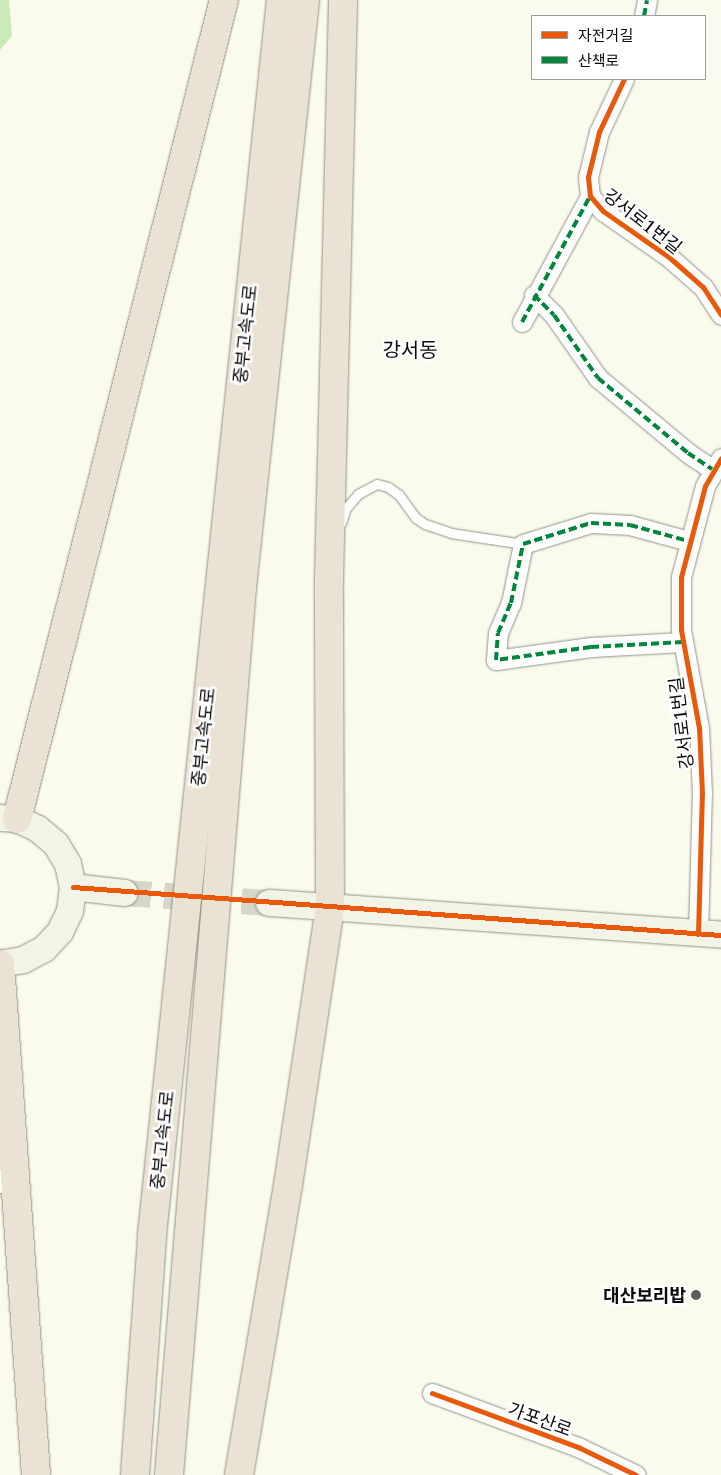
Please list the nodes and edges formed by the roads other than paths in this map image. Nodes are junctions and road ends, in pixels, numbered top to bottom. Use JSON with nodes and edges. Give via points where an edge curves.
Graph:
{"nodes":[{"id":1,"x":224,"y":0,"type":"edge"},
{"id":2,"x":281,"y":0,"type":"edge"},
{"id":3,"x":305,"y":0,"type":"edge"},
{"id":4,"x":343,"y":0,"type":"edge"},
{"id":5,"x":647,"y":0,"type":"edge"},
{"id":6,"x":644,"y":15,"type":"edge"},
{"id":7,"x":624,"y":80,"type":"edge"},
{"id":8,"x":590,"y":196,"type":"junction"},
{"id":9,"x":534,"y":295,"type":"junction"},
{"id":10,"x":721,"y":315,"type":"edge"},
{"id":11,"x":522,"y":322,"type":"dead end"},
{"id":12,"x":717,"y":464,"type":"edge"},
{"id":13,"x":688,"y":540,"type":"junction"},
{"id":14,"x":523,"y":544,"type":"junction"},
{"id":15,"x":330,"y":579,"type":"junction"},
{"id":16,"x":684,"y":642,"type":"junction"},
{"id":17,"x":8,"y":819,"type":"edge"},
{"id":18,"x":73,"y":888,"type":"junction"},
{"id":19,"x":125,"y":893,"type":"tunnel mouth"},
{"id":20,"x":269,"y":903,"type":"tunnel mouth"},
{"id":21,"x":330,"y":907,"type":"junction"},
{"id":22,"x":710,"y":935,"type":"edge"},
{"id":23,"x":0,"y":964,"type":"edge"},
{"id":24,"x":9,"y":1090,"type":"junction"},
{"id":25,"x":0,"y":1188,"type":"edge"},
{"id":26,"x":432,"y":1394,"type":"dead end"},
{"id":27,"x":36,"y":1475,"type":"edge"},
{"id":28,"x":135,"y":1475,"type":"edge"},
{"id":29,"x":169,"y":1475,"type":"edge"},
{"id":30,"x":240,"y":1475,"type":"edge"},
{"id":31,"x":636,"y":1475,"type":"edge"}],
"edges":[{"from":1,"to":17,"type":"highway"},
{"from":2,"to":28,"type":"highway","name":"중부고속도로","via":[[152,1236]]},
{"from":3,"to":29,"type":"highway","name":"중부고속도로","via":[[242,587]]},
{"from":4,"to":15,"type":"highway"},
{"from":5,"to":6,"type":"street"},
{"from":7,"to":8,"type":"street","name":"강서로1번길","via":[[599,132],[588,177]]},
{"from":8,"to":9,"type":"street"},
{"from":8,"to":10,"type":"street","name":"강서로1번길","via":[[602,211],[670,258],[703,287]]},
{"from":9,"to":11,"type":"street"},
{"from":9,"to":12,"type":"street","via":[[554,315],[598,378],[688,453]]},
{"from":12,"to":13,"type":"street","name":"강서로1번길"},
{"from":13,"to":14,"type":"street","via":[[630,525],[591,523]]},
{"from":13,"to":16,"type":"street","name":"강서로1번길","via":[[681,577]]},
{"from":14,"to":15,"type":"lane","via":[[452,533],[425,524],[416,518],[399,495],[377,484],[358,494],[346,508],[333,542]]},
{"from":14,"to":16,"type":"street","via":[[511,603],[498,633],[496,660],[591,647]]},
{"from":15,"to":21,"type":"highway"},
{"from":16,"to":22,"type":"street","name":"강서로1번길","via":[[699,728]]},
{"from":17,"to":18,"type":"street","via":[[38,829],[56,844],[68,864]]},
{"from":18,"to":19,"type":"street"},
{"from":18,"to":23,"type":"street","via":[[70,911],[60,932],[44,949],[24,960]]},
{"from":20,"to":21,"type":"street"},
{"from":21,"to":22,"type":"street"},
{"from":21,"to":30,"type":"highway"},
{"from":23,"to":24,"type":"highway"},
{"from":24,"to":25,"type":"lane"},
{"from":24,"to":27,"type":"highway"},
{"from":26,"to":31,"type":"street","name":"가포산로","via":[[578,1447]]}]}
